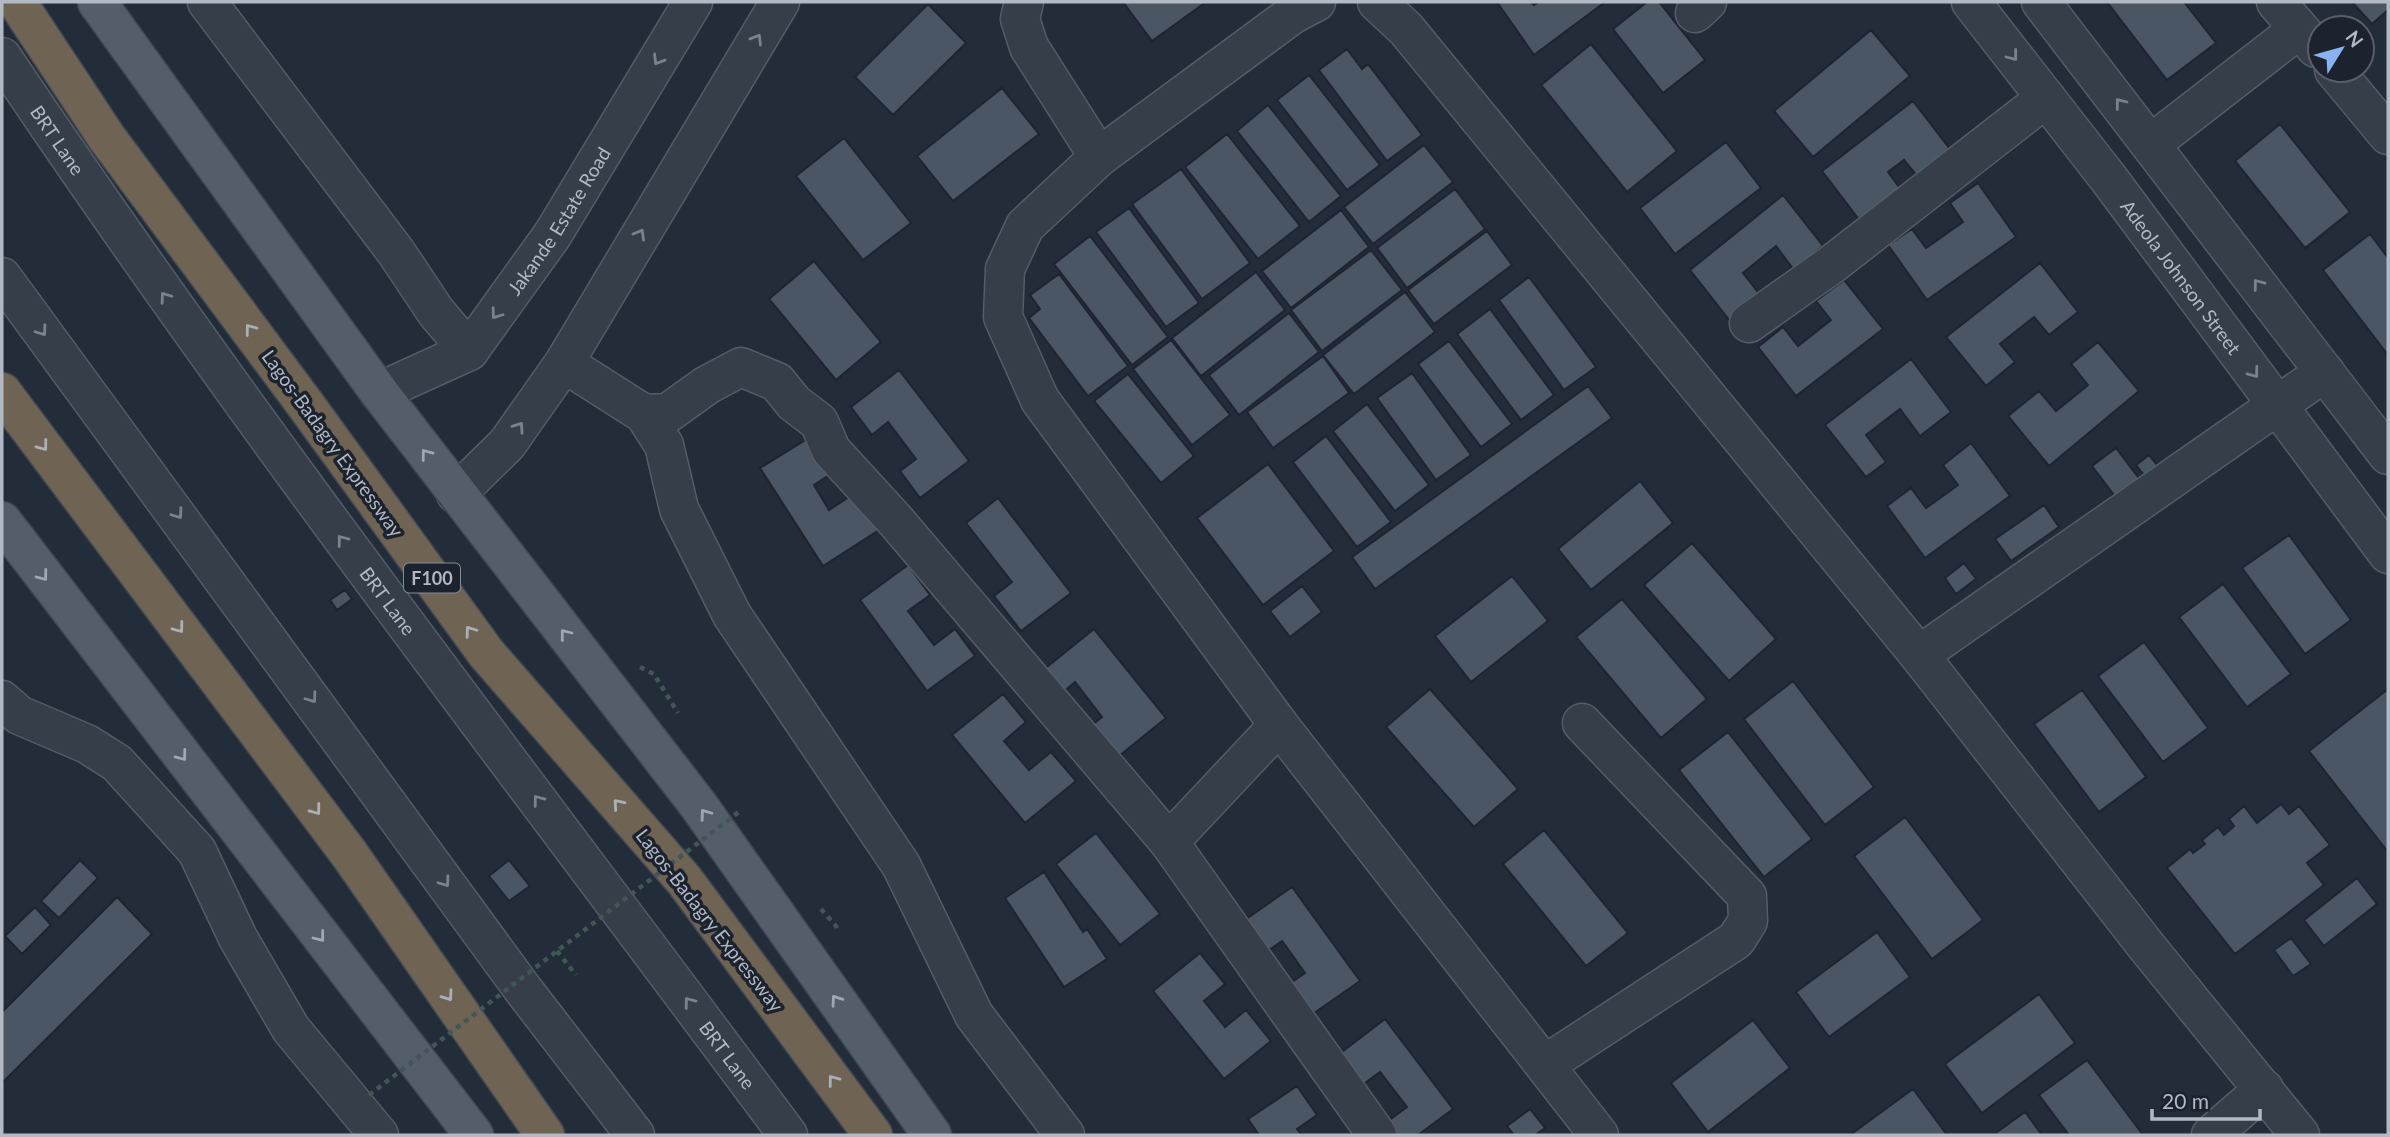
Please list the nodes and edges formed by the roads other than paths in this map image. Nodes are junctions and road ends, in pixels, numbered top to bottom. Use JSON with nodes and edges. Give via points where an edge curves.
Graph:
{"nodes":[{"id":1,"x":17,"y":2,"type":"edge"},
{"id":2,"x":97,"y":2,"type":"edge"},
{"id":3,"x":207,"y":2,"type":"edge"},
{"id":4,"x":693,"y":2,"type":"edge"},
{"id":5,"x":780,"y":2,"type":"edge"},
{"id":6,"x":1024,"y":2,"type":"edge"},
{"id":7,"x":1316,"y":2,"type":"edge"},
{"id":8,"x":1377,"y":2,"type":"edge"},
{"id":9,"x":1971,"y":2,"type":"edge"},
{"id":10,"x":2041,"y":2,"type":"edge"},
{"id":11,"x":2298,"y":28,"type":"edge"},
{"id":12,"x":2,"y":57,"type":"edge"},
{"id":13,"x":2346,"y":84,"type":"edge"},
{"id":14,"x":2046,"y":98,"type":"junction"},
{"id":15,"x":2388,"y":135,"type":"edge"},
{"id":16,"x":2152,"y":143,"type":"junction"},
{"id":17,"x":1099,"y":157,"type":"junction"},
{"id":18,"x":2,"y":276,"type":"edge"},
{"id":19,"x":1749,"y":323,"type":"dead end"},
{"id":20,"x":469,"y":351,"type":"junction"},
{"id":21,"x":564,"y":363,"type":"junction"},
{"id":22,"x":2325,"y":372,"type":"junction"},
{"id":23,"x":2,"y":392,"type":"edge"},
{"id":24,"x":379,"y":392,"type":"junction"},
{"id":25,"x":2279,"y":407,"type":"junction"},
{"id":26,"x":644,"y":414,"type":"junction"},
{"id":27,"x":2388,"y":455,"type":"edge"},
{"id":28,"x":456,"y":494,"type":"junction"},
{"id":29,"x":2,"y":522,"type":"edge"},
{"id":30,"x":2388,"y":554,"type":"edge"},
{"id":31,"x":1919,"y":655,"type":"junction"},
{"id":32,"x":2,"y":700,"type":"edge"},
{"id":33,"x":1582,"y":723,"type":"dead end"},
{"id":34,"x":1279,"y":725,"type":"junction"},
{"id":35,"x":1170,"y":842,"type":"junction"},
{"id":36,"x":1546,"y":1064,"type":"junction"},
{"id":37,"x":2264,"y":1089,"type":"junction"},
{"id":38,"x":379,"y":1135,"type":"edge"},
{"id":39,"x":474,"y":1135,"type":"edge"},
{"id":40,"x":545,"y":1135,"type":"edge"},
{"id":41,"x":635,"y":1135,"type":"edge"},
{"id":42,"x":788,"y":1135,"type":"edge"},
{"id":43,"x":873,"y":1135,"type":"edge"},
{"id":44,"x":932,"y":1135,"type":"edge"},
{"id":45,"x":1065,"y":1135,"type":"edge"},
{"id":46,"x":1377,"y":1135,"type":"edge"},
{"id":47,"x":1599,"y":1135,"type":"edge"},
{"id":48,"x":2211,"y":1135,"type":"edge"},
{"id":49,"x":2300,"y":1135,"type":"edge"}],
"edges":[{"from":43,"to":1,"type":"highway","name":"Lagos-Badagry Expressway","number":"F100","one_way":true,"via":[[684,880],[486,653],[107,138]]},
{"from":2,"to":24,"type":"main road"},
{"from":3,"to":20,"type":"street"},
{"from":4,"to":20,"type":"street","name":"Jakande Estate Road","one_way":true,"via":[[553,234]]},
{"from":21,"to":5,"type":"street","one_way":true},
{"from":6,"to":17,"type":"street","via":[[1020,19],[1029,47]]},
{"from":7,"to":17,"type":"street","via":[[1293,14]]},
{"from":8,"to":31,"type":"street","via":[[1406,29]]},
{"from":9,"to":14,"type":"street","name":"Adeola Johnson Street","one_way":true},
{"from":16,"to":10,"type":"street","one_way":true},
{"from":11,"to":16,"type":"street"},
{"from":42,"to":12,"type":"street","name":"BRT Lane","one_way":true,"via":[[299,484],[120,234]]},
{"from":13,"to":15,"type":"street"},
{"from":14,"to":19,"type":"street"},
{"from":14,"to":25,"type":"street","name":"Adeola Johnson Street","one_way":true},
{"from":22,"to":16,"type":"street","one_way":true},
{"from":17,"to":34,"type":"street","via":[[1025,226],[1005,269],[1003,317],[1040,400]]},
{"from":18,"to":41,"type":"street","one_way":true,"via":[[522,988]]},
{"from":20,"to":24,"type":"street","name":"Jakande Estate Road"},
{"from":21,"to":26,"type":"street"},
{"from":28,"to":21,"type":"street","one_way":true,"via":[[508,444]]},
{"from":22,"to":25,"type":"street"},
{"from":22,"to":27,"type":"street"},
{"from":23,"to":40,"type":"highway","one_way":true,"via":[[349,855]]},
{"from":28,"to":24,"type":"main road","one_way":true},
{"from":25,"to":30,"type":"street","name":"Adeola Johnson Street"},
{"from":25,"to":31,"type":"street"},
{"from":26,"to":35,"type":"street","via":[[668,413],[741,367],[777,382],[793,403],[819,422],[831,450]]},
{"from":26,"to":45,"type":"street","via":[[664,445],[679,509],[732,615],[901,865],[974,1014]]},
{"from":44,"to":28,"type":"main road","one_way":true,"via":[[699,806]]},
{"from":29,"to":39,"type":"main road","one_way":true},
{"from":31,"to":37,"type":"street"},
{"from":32,"to":38,"type":"street","via":[[19,715],[87,744],[117,763],[197,851],[291,1029]]},
{"from":33,"to":36,"type":"street","via":[[1747,896],[1748,921],[1736,940]]},
{"from":34,"to":35,"type":"street"},
{"from":34,"to":36,"type":"street"},
{"from":35,"to":46,"type":"street"},
{"from":36,"to":47,"type":"street"},
{"from":37,"to":48,"type":"street"},
{"from":37,"to":49,"type":"street"}]}
